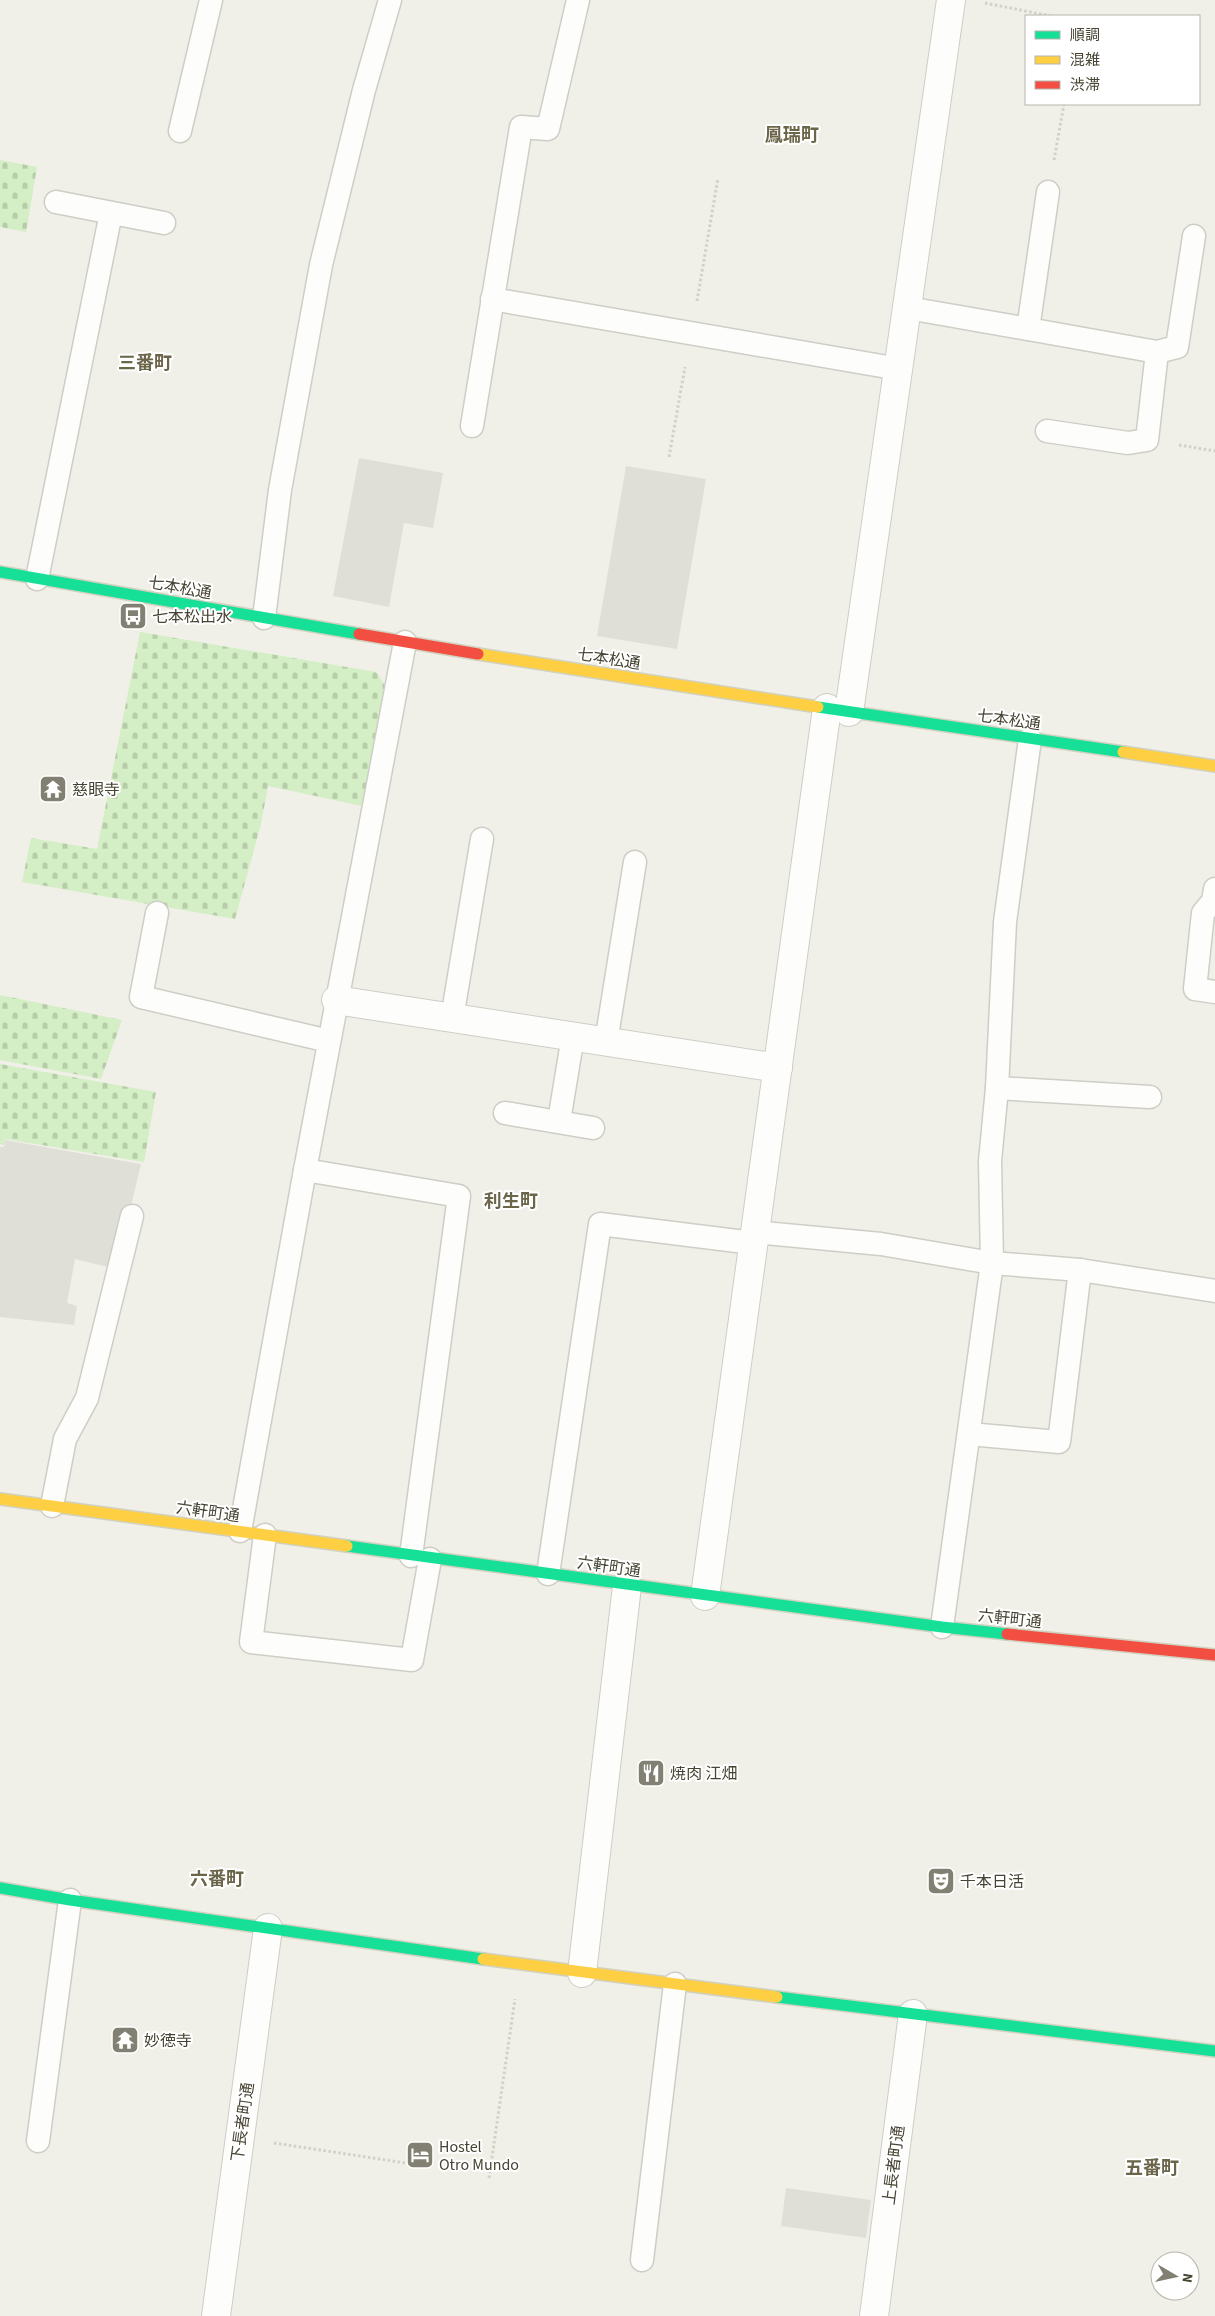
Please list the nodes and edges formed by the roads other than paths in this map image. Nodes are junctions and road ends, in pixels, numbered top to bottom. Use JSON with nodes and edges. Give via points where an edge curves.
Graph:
{"nodes":[{"id":1,"x":211,"y":0,"type":"edge"},
{"id":2,"x":390,"y":0,"type":"edge"},
{"id":3,"x":578,"y":0,"type":"edge"},
{"id":4,"x":964,"y":1,"type":"edge"},
{"id":5,"x":180,"y":130,"type":"dead end"},
{"id":6,"x":1048,"y":192,"type":"road end"},
{"id":7,"x":56,"y":202,"type":"dead end"},
{"id":8,"x":111,"y":213,"type":"junction"},
{"id":9,"x":164,"y":223,"type":"dead end"},
{"id":10,"x":1194,"y":236,"type":"dead end"},
{"id":11,"x":492,"y":299,"type":"junction"},
{"id":12,"x":908,"y":308,"type":"junction"},
{"id":13,"x":1028,"y":329,"type":"junction"},
{"id":14,"x":1156,"y":352,"type":"junction"},
{"id":15,"x":899,"y":369,"type":"junction"},
{"id":16,"x":472,"y":426,"type":"dead end"},
{"id":17,"x":1047,"y":431,"type":"dead end"},
{"id":18,"x":0,"y":572,"type":"edge"},
{"id":19,"x":37,"y":579,"type":"junction"},
{"id":20,"x":264,"y":618,"type":"junction"},
{"id":21,"x":405,"y":642,"type":"junction"},
{"id":22,"x":838,"y":710,"type":"junction"},
{"id":23,"x":1030,"y":739,"type":"junction"},
{"id":24,"x":1215,"y":766,"type":"edge"},
{"id":25,"x":482,"y":839,"type":"dead end"},
{"id":26,"x":636,"y":862,"type":"dead end"},
{"id":27,"x":1215,"y":890,"type":"edge"},
{"id":28,"x":157,"y":913,"type":"dead end"},
{"id":29,"x":1215,"y":992,"type":"edge"},
{"id":30,"x":336,"y":1000,"type":"junction"},
{"id":31,"x":452,"y":1018,"type":"junction"},
{"id":32,"x":573,"y":1036,"type":"junction"},
{"id":33,"x":329,"y":1040,"type":"junction"},
{"id":34,"x":606,"y":1042,"type":"junction"},
{"id":35,"x":778,"y":1068,"type":"junction"},
{"id":36,"x":997,"y":1088,"type":"junction"},
{"id":37,"x":1150,"y":1097,"type":"dead end"},
{"id":38,"x":505,"y":1113,"type":"dead end"},
{"id":39,"x":559,"y":1121,"type":"junction"},
{"id":40,"x":593,"y":1128,"type":"dead end"},
{"id":41,"x":305,"y":1170,"type":"junction"},
{"id":42,"x":132,"y":1216,"type":"dead end"},
{"id":43,"x":753,"y":1238,"type":"junction"},
{"id":44,"x":992,"y":1263,"type":"junction"},
{"id":45,"x":1080,"y":1270,"type":"junction"},
{"id":46,"x":1215,"y":1291,"type":"edge"},
{"id":47,"x":968,"y":1434,"type":"junction"},
{"id":48,"x":0,"y":1499,"type":"edge"},
{"id":49,"x":52,"y":1506,"type":"junction"},
{"id":50,"x":240,"y":1531,"type":"junction"},
{"id":51,"x":266,"y":1535,"type":"junction"},
{"id":52,"x":421,"y":1557,"type":"junction"},
{"id":53,"x":548,"y":1574,"type":"junction"},
{"id":54,"x":627,"y":1586,"type":"junction"},
{"id":55,"x":705,"y":1596,"type":"junction"},
{"id":56,"x":942,"y":1627,"type":"junction"},
{"id":57,"x":1215,"y":1655,"type":"edge"},
{"id":58,"x":0,"y":1888,"type":"edge"},
{"id":59,"x":70,"y":1900,"type":"junction"},
{"id":60,"x":268,"y":1928,"type":"junction"},
{"id":61,"x":582,"y":1973,"type":"junction"},
{"id":62,"x":675,"y":1984,"type":"junction"},
{"id":63,"x":913,"y":2014,"type":"junction"},
{"id":64,"x":1215,"y":2051,"type":"edge"},
{"id":65,"x":38,"y":2141,"type":"dead end"},
{"id":66,"x":642,"y":2260,"type":"dead end"},
{"id":67,"x":216,"y":2316,"type":"edge"},
{"id":68,"x":874,"y":2316,"type":"edge"}],
"edges":[{"from":1,"to":5,"type":"lane"},
{"from":2,"to":20,"type":"lane","via":[[321,265],[280,490]]},
{"from":3,"to":11,"type":"lane","via":[[548,129],[521,126]]},
{"from":4,"to":12,"type":"street"},
{"from":6,"to":13,"type":"lane"},
{"from":7,"to":8,"type":"lane"},
{"from":8,"to":9,"type":"lane"},
{"from":8,"to":19,"type":"lane"},
{"from":10,"to":14,"type":"lane","via":[[1177,347]]},
{"from":11,"to":15,"type":"lane"},
{"from":11,"to":16,"type":"lane"},
{"from":12,"to":13,"type":"lane"},
{"from":12,"to":15,"type":"street"},
{"from":13,"to":14,"type":"lane"},
{"from":14,"to":17,"type":"lane","via":[[1148,440],[1128,443]]},
{"from":15,"to":22,"type":"street"},
{"from":18,"to":19,"type":"street","name":"七本松通"},
{"from":19,"to":20,"type":"street","name":"七本松通"},
{"from":20,"to":21,"type":"street","name":"七本松通"},
{"from":21,"to":22,"type":"street","name":"七本松通"},
{"from":21,"to":30,"type":"lane"},
{"from":22,"to":23,"type":"street","name":"七本松通"},
{"from":22,"to":35,"type":"street"},
{"from":23,"to":24,"type":"street","name":"七本松通"},
{"from":23,"to":36,"type":"lane","via":[[1005,922]]},
{"from":25,"to":31,"type":"lane"},
{"from":26,"to":34,"type":"lane"},
{"from":27,"to":29,"type":"lane","via":[[1213,901],[1203,913],[1195,990]]},
{"from":28,"to":33,"type":"lane","via":[[141,997]]},
{"from":30,"to":31,"type":"street"},
{"from":30,"to":33,"type":"lane"},
{"from":31,"to":32,"type":"street"},
{"from":32,"to":34,"type":"street"},
{"from":32,"to":39,"type":"lane"},
{"from":33,"to":41,"type":"lane"},
{"from":34,"to":35,"type":"street"},
{"from":35,"to":43,"type":"street"},
{"from":36,"to":37,"type":"lane"},
{"from":36,"to":44,"type":"lane","via":[[990,1161]]},
{"from":38,"to":39,"type":"lane"},
{"from":39,"to":40,"type":"lane"},
{"from":41,"to":50,"type":"lane"},
{"from":41,"to":52,"type":"lane","via":[[460,1196]]},
{"from":42,"to":49,"type":"lane","via":[[87,1398],[65,1439]]},
{"from":43,"to":44,"type":"lane","via":[[881,1244]]},
{"from":43,"to":53,"type":"lane","via":[[600,1224]]},
{"from":43,"to":55,"type":"street"},
{"from":44,"to":45,"type":"lane"},
{"from":44,"to":47,"type":"lane"},
{"from":45,"to":46,"type":"lane"},
{"from":45,"to":47,"type":"lane","via":[[1059,1442]]},
{"from":47,"to":56,"type":"lane"},
{"from":48,"to":49,"type":"street","name":"六軒町通"},
{"from":49,"to":50,"type":"street","name":"六軒町通"},
{"from":50,"to":51,"type":"street","name":"六軒町通"},
{"from":51,"to":52,"type":"street","name":"六軒町通"},
{"from":51,"to":52,"type":"lane","via":[[251,1642],[412,1660]]},
{"from":52,"to":53,"type":"street","name":"六軒町通"},
{"from":53,"to":54,"type":"street","name":"六軒町通"},
{"from":54,"to":55,"type":"street","name":"六軒町通"},
{"from":54,"to":61,"type":"street"},
{"from":55,"to":56,"type":"street","name":"六軒町通"},
{"from":56,"to":57,"type":"street","name":"六軒町通"},
{"from":58,"to":59,"type":"street"},
{"from":59,"to":60,"type":"street"},
{"from":59,"to":65,"type":"lane"},
{"from":60,"to":61,"type":"street"},
{"from":60,"to":67,"type":"street","name":"下長者町通"},
{"from":61,"to":62,"type":"street"},
{"from":62,"to":63,"type":"street"},
{"from":62,"to":66,"type":"lane"},
{"from":63,"to":64,"type":"street"},
{"from":63,"to":68,"type":"street","name":"上長者町通"}]}
